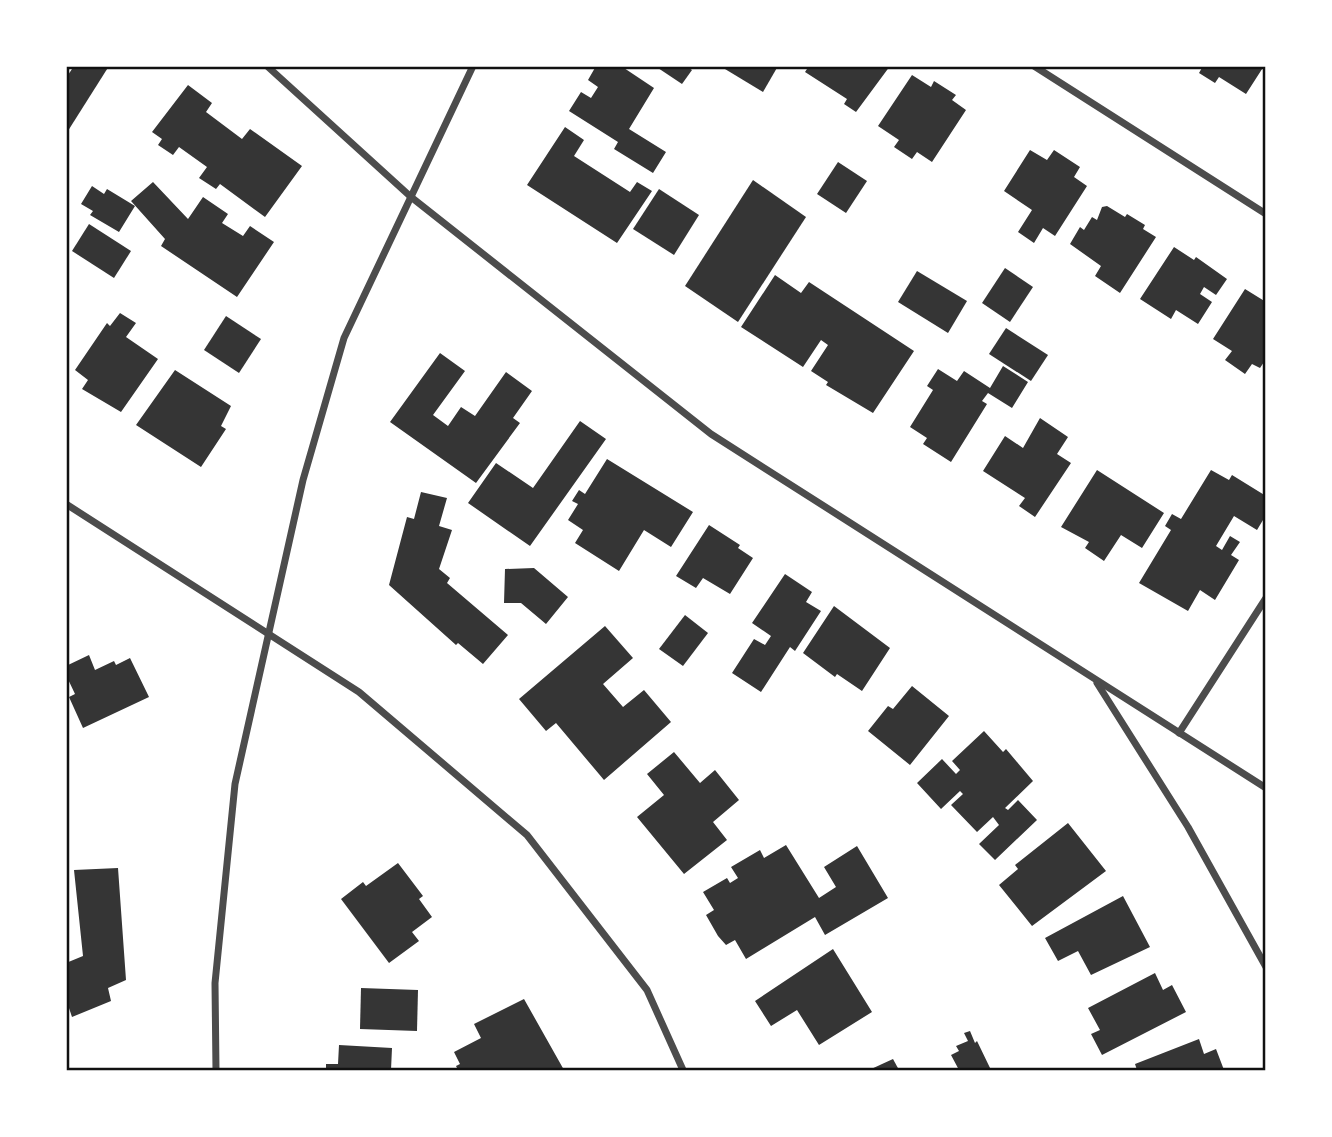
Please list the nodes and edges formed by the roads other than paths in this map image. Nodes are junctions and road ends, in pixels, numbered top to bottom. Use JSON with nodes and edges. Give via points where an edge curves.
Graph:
{"nodes":[{"id":1,"x":267,"y":66,"type":"edge"},
{"id":2,"x":473,"y":66,"type":"edge"},
{"id":3,"x":1034,"y":66,"type":"edge"},
{"id":4,"x":411,"y":197,"type":"junction"},
{"id":5,"x":1265,"y":214,"type":"edge"},
{"id":6,"x":66,"y":504,"type":"edge"},
{"id":7,"x":1265,"y":598,"type":"edge"},
{"id":8,"x":269,"y":634,"type":"junction"},
{"id":9,"x":1094,"y":679,"type":"junction"},
{"id":10,"x":1179,"y":733,"type":"junction"},
{"id":11,"x":1265,"y":788,"type":"edge"},
{"id":12,"x":1265,"y":967,"type":"edge"},
{"id":13,"x":216,"y":1070,"type":"edge"},
{"id":14,"x":683,"y":1070,"type":"edge"}],
"edges":[{"from":1,"to":4,"type":"street"},
{"from":2,"to":4,"type":"street"},
{"from":3,"to":5,"type":"street"},
{"from":4,"to":8,"type":"street","via":[[344,338],[303,480]]},
{"from":4,"to":9,"type":"street","via":[[711,434]]},
{"from":6,"to":8,"type":"street"},
{"from":7,"to":10,"type":"street"},
{"from":8,"to":13,"type":"street","via":[[235,784],[215,983]]},
{"from":8,"to":14,"type":"street","via":[[359,692],[527,835],[647,990]]},
{"from":9,"to":10,"type":"street"},
{"from":9,"to":12,"type":"street","via":[[1188,827]]},
{"from":10,"to":11,"type":"street"}]}
